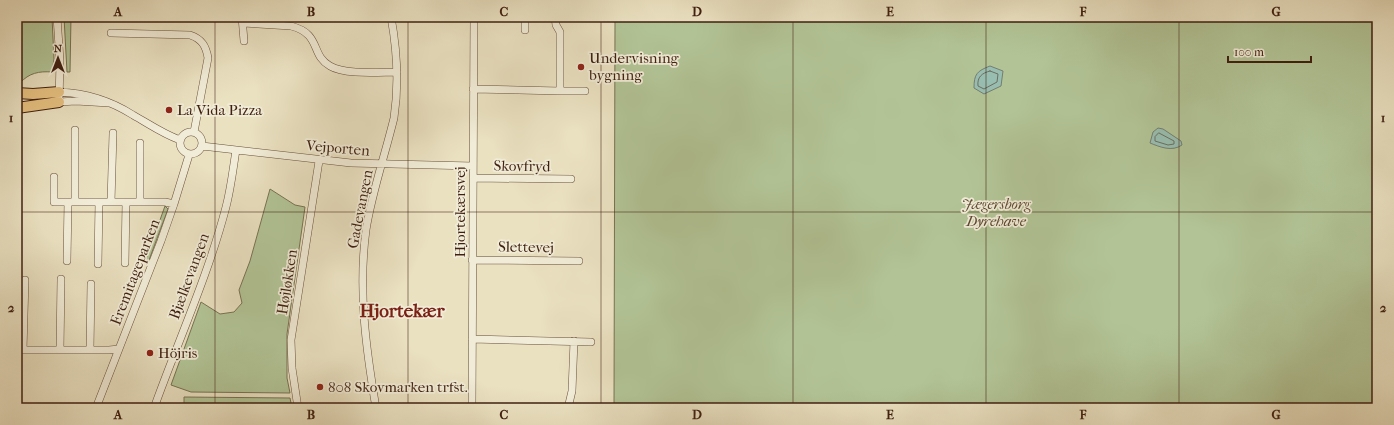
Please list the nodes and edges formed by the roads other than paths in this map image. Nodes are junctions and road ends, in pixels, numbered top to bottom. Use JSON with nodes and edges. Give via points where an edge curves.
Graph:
{"nodes":[{"id":1,"x":57,"y":17,"type":"edge"},
{"id":2,"x":391,"y":17,"type":"edge"},
{"id":3,"x":474,"y":17,"type":"edge"},
{"id":4,"x":525,"y":17,"type":"edge"},
{"id":5,"x":556,"y":17,"type":"edge"},
{"id":6,"x":243,"y":20,"type":"edge"},
{"id":7,"x":525,"y":30,"type":"dead end"},
{"id":8,"x":111,"y":33,"type":"dead end"},
{"id":9,"x":244,"y":41,"type":"dead end"},
{"id":10,"x":397,"y":72,"type":"junction"},
{"id":11,"x":473,"y":89,"type":"junction"},
{"id":12,"x":560,"y":91,"type":"junction"},
{"id":13,"x":585,"y":91,"type":"dead end"},
{"id":14,"x":17,"y":93,"type":"edge"},
{"id":15,"x":59,"y":97,"type":"junction"},
{"id":16,"x":17,"y":108,"type":"edge"},
{"id":17,"x":76,"y":130,"type":"dead end"},
{"id":18,"x":194,"y":132,"type":"junction"},
{"id":19,"x":113,"y":133,"type":"dead end"},
{"id":20,"x":180,"y":140,"type":"junction"},
{"id":21,"x":140,"y":143,"type":"dead end"},
{"id":22,"x":202,"y":146,"type":"junction"},
{"id":23,"x":236,"y":150,"type":"junction"},
{"id":24,"x":189,"y":155,"type":"junction"},
{"id":25,"x":319,"y":161,"type":"junction"},
{"id":26,"x":382,"y":164,"type":"junction"},
{"id":27,"x":473,"y":166,"type":"junction"},
{"id":28,"x":54,"y":177,"type":"dead end"},
{"id":29,"x":473,"y":178,"type":"junction"},
{"id":30,"x":572,"y":179,"type":"dead end"},
{"id":31,"x":72,"y":202,"type":"junction"},
{"id":32,"x":99,"y":202,"type":"junction"},
{"id":33,"x":110,"y":202,"type":"junction"},
{"id":34,"x":126,"y":202,"type":"junction"},
{"id":35,"x":140,"y":202,"type":"junction"},
{"id":36,"x":174,"y":204,"type":"junction"},
{"id":37,"x":472,"y":260,"type":"junction"},
{"id":38,"x":67,"y":261,"type":"dead end"},
{"id":39,"x":579,"y":261,"type":"dead end"},
{"id":40,"x":125,"y":263,"type":"dead end"},
{"id":41,"x":98,"y":264,"type":"dead end"},
{"id":42,"x":61,"y":279,"type":"dead end"},
{"id":43,"x":25,"y":280,"type":"dead end"},
{"id":44,"x":91,"y":284,"type":"dead end"},
{"id":45,"x":472,"y":339,"type":"junction"},
{"id":46,"x":574,"y":341,"type":"junction"},
{"id":47,"x":591,"y":342,"type":"dead end"},
{"id":48,"x":119,"y":349,"type":"junction"},
{"id":49,"x":20,"y":350,"type":"edge"},
{"id":50,"x":60,"y":350,"type":"junction"},
{"id":51,"x":90,"y":350,"type":"junction"},
{"id":52,"x":96,"y":408,"type":"edge"},
{"id":53,"x":154,"y":408,"type":"edge"},
{"id":54,"x":298,"y":408,"type":"edge"},
{"id":55,"x":376,"y":408,"type":"edge"},
{"id":56,"x":472,"y":408,"type":"edge"},
{"id":57,"x":568,"y":408,"type":"edge"}],
"edges":[{"from":1,"to":15,"type":"street"},
{"from":2,"to":10,"type":"street","name":"Gadevangen"},
{"from":3,"to":11,"type":"street","name":"Hjortekærsvej"},
{"from":4,"to":7,"type":"street"},
{"from":5,"to":12,"type":"street","via":[[556,25],[560,32]]},
{"from":6,"to":9,"type":"street"},
{"from":6,"to":10,"type":"street","via":[[299,28],[313,39],[323,61],[337,69]]},
{"from":8,"to":18,"type":"street","via":[[190,35],[202,41],[207,49],[208,58]]},
{"from":10,"to":26,"type":"street","name":"Gadevangen","via":[[394,118]]},
{"from":11,"to":12,"type":"street"},
{"from":11,"to":27,"type":"street","name":"Hjortekærsvej"},
{"from":12,"to":13,"type":"street"},
{"from":14,"to":15,"type":"highway"},
{"from":15,"to":16,"type":"highway"},
{"from":15,"to":20,"type":"street","via":[[84,95],[96,98]]},
{"from":17,"to":31,"type":"street"},
{"from":18,"to":20,"type":"street","via":[[186,133]]},
{"from":18,"to":22,"type":"street","via":[[201,137]]},
{"from":19,"to":33,"type":"street"},
{"from":20,"to":24,"type":"street","via":[[181,149]]},
{"from":21,"to":35,"type":"street","name":"Eremitageparken"},
{"from":22,"to":23,"type":"street","name":"Vejporten"},
{"from":22,"to":24,"type":"street","via":[[199,152]]},
{"from":23,"to":25,"type":"street","name":"Vejporten"},
{"from":23,"to":53,"type":"street","name":"Bjælkevangen","via":[[228,200],[216,243]]},
{"from":24,"to":36,"type":"street","name":"Eremitageparken"},
{"from":25,"to":26,"type":"street","name":"Vejporten"},
{"from":25,"to":54,"type":"street","name":"Højløkken","via":[[291,340]]},
{"from":26,"to":27,"type":"street","name":"Vejporten"},
{"from":26,"to":55,"type":"street","name":"Gadevangen","via":[[366,230],[363,293],[367,354]]},
{"from":27,"to":29,"type":"street","name":"Hjortekærsvej"},
{"from":28,"to":31,"type":"street","name":"Eremitageparken","via":[[54,202]]},
{"from":29,"to":30,"type":"street","name":"Skovfryd"},
{"from":29,"to":37,"type":"street","name":"Hjortekærsvej"},
{"from":31,"to":32,"type":"street","name":"Eremitageparken"},
{"from":31,"to":38,"type":"street"},
{"from":32,"to":33,"type":"street","name":"Eremitageparken"},
{"from":32,"to":41,"type":"street"},
{"from":33,"to":34,"type":"street","name":"Eremitageparken"},
{"from":34,"to":35,"type":"street","name":"Eremitageparken"},
{"from":34,"to":40,"type":"street","name":"Eremitageparken"},
{"from":35,"to":36,"type":"street","name":"Eremitageparken"},
{"from":36,"to":48,"type":"street","name":"Eremitageparken"},
{"from":37,"to":39,"type":"street","name":"Slettevej"},
{"from":37,"to":45,"type":"street","name":"Hjortekærsvej"},
{"from":42,"to":50,"type":"street"},
{"from":43,"to":49,"type":"street","name":"Eremitageparken"},
{"from":44,"to":51,"type":"street","name":"Eremitageparken"},
{"from":45,"to":46,"type":"street"},
{"from":45,"to":56,"type":"street","name":"Hjortekærsvej"},
{"from":46,"to":47,"type":"street"},
{"from":46,"to":57,"type":"street","via":[[572,391]]},
{"from":48,"to":51,"type":"street","name":"Eremitageparken"},
{"from":48,"to":52,"type":"street","name":"Eremitageparken"},
{"from":49,"to":50,"type":"street","name":"Eremitageparken"},
{"from":50,"to":51,"type":"street","name":"Eremitageparken"}]}
